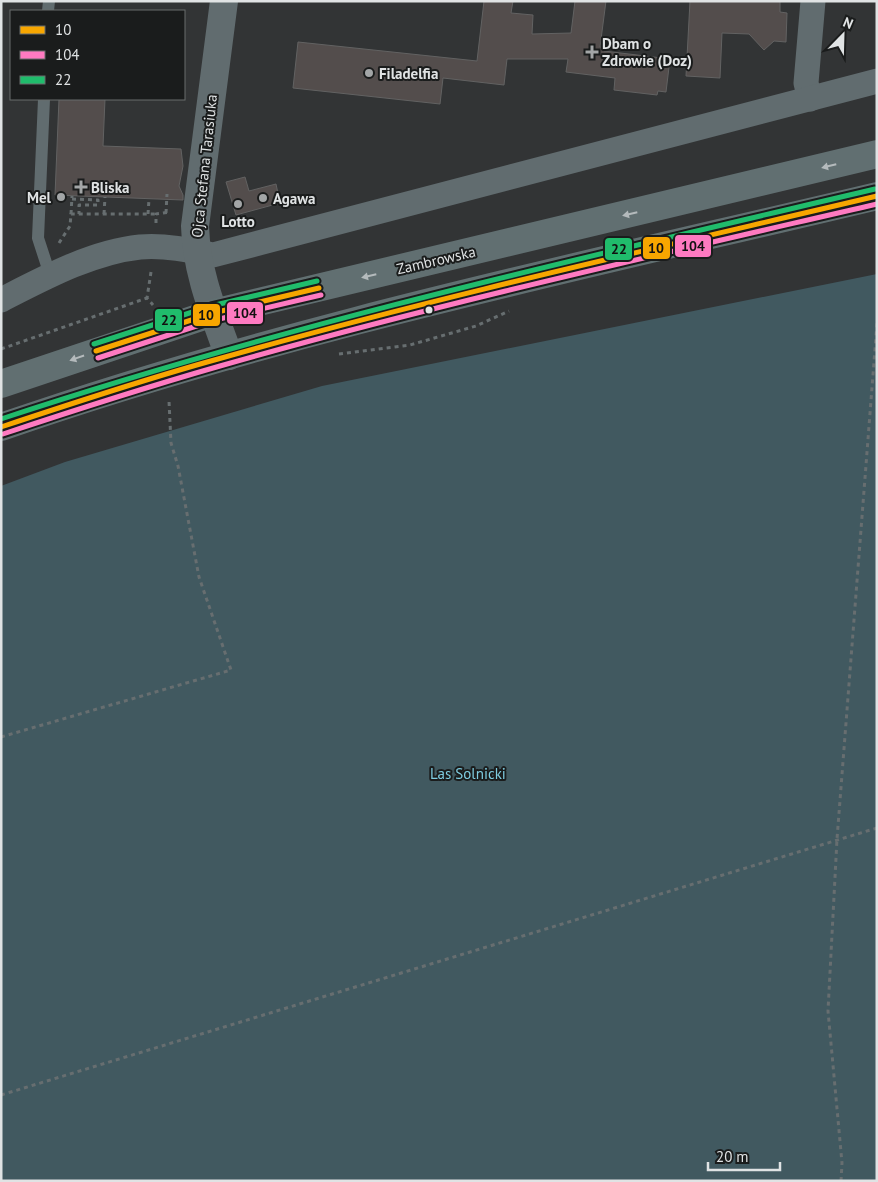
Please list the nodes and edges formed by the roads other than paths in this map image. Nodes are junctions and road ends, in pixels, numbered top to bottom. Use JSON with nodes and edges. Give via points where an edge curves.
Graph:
{"nodes":[{"id":1,"x":224,"y":1,"type":"edge"},
{"id":2,"x":812,"y":1,"type":"edge"},
{"id":3,"x":877,"y":81,"type":"edge"},
{"id":4,"x":810,"y":99,"type":"junction"},
{"id":5,"x":44,"y":100,"type":"edge"},
{"id":6,"x":877,"y":154,"type":"edge"},
{"id":7,"x":877,"y":196,"type":"edge"},
{"id":8,"x":196,"y":251,"type":"junction"},
{"id":9,"x":50,"y":275,"type":"junction"},
{"id":10,"x":1,"y":300,"type":"edge"},
{"id":11,"x":213,"y":313,"type":"junction"},
{"id":12,"x":229,"y":356,"type":"junction"},
{"id":13,"x":1,"y":384,"type":"edge"},
{"id":14,"x":1,"y":427,"type":"edge"}],
"edges":[{"from":1,"to":8,"type":"street","name":"Ojca Stefana Tarasiuka","via":[[195,226]]},
{"from":2,"to":4,"type":"street","via":[[806,84]]},
{"from":3,"to":4,"type":"street"},
{"from":4,"to":8,"type":"street","via":[[213,255]]},
{"from":5,"to":9,"type":"lane","via":[[38,238]]},
{"from":6,"to":11,"type":"main road","name":"Zambrowska","one_way":true},
{"from":7,"to":12,"type":"main road","via":[[435,301]]},
{"from":8,"to":9,"type":"street","via":[[154,247],[120,250]]},
{"from":8,"to":11,"type":"street","name":"Ojca Stefana Tarasiuka"},
{"from":9,"to":10,"type":"street"},
{"from":11,"to":12,"type":"street","name":"Ojca Stefana Tarasiuka"},
{"from":11,"to":13,"type":"main road","name":"Zambrowska","one_way":true},
{"from":12,"to":14,"type":"main road"}]}
